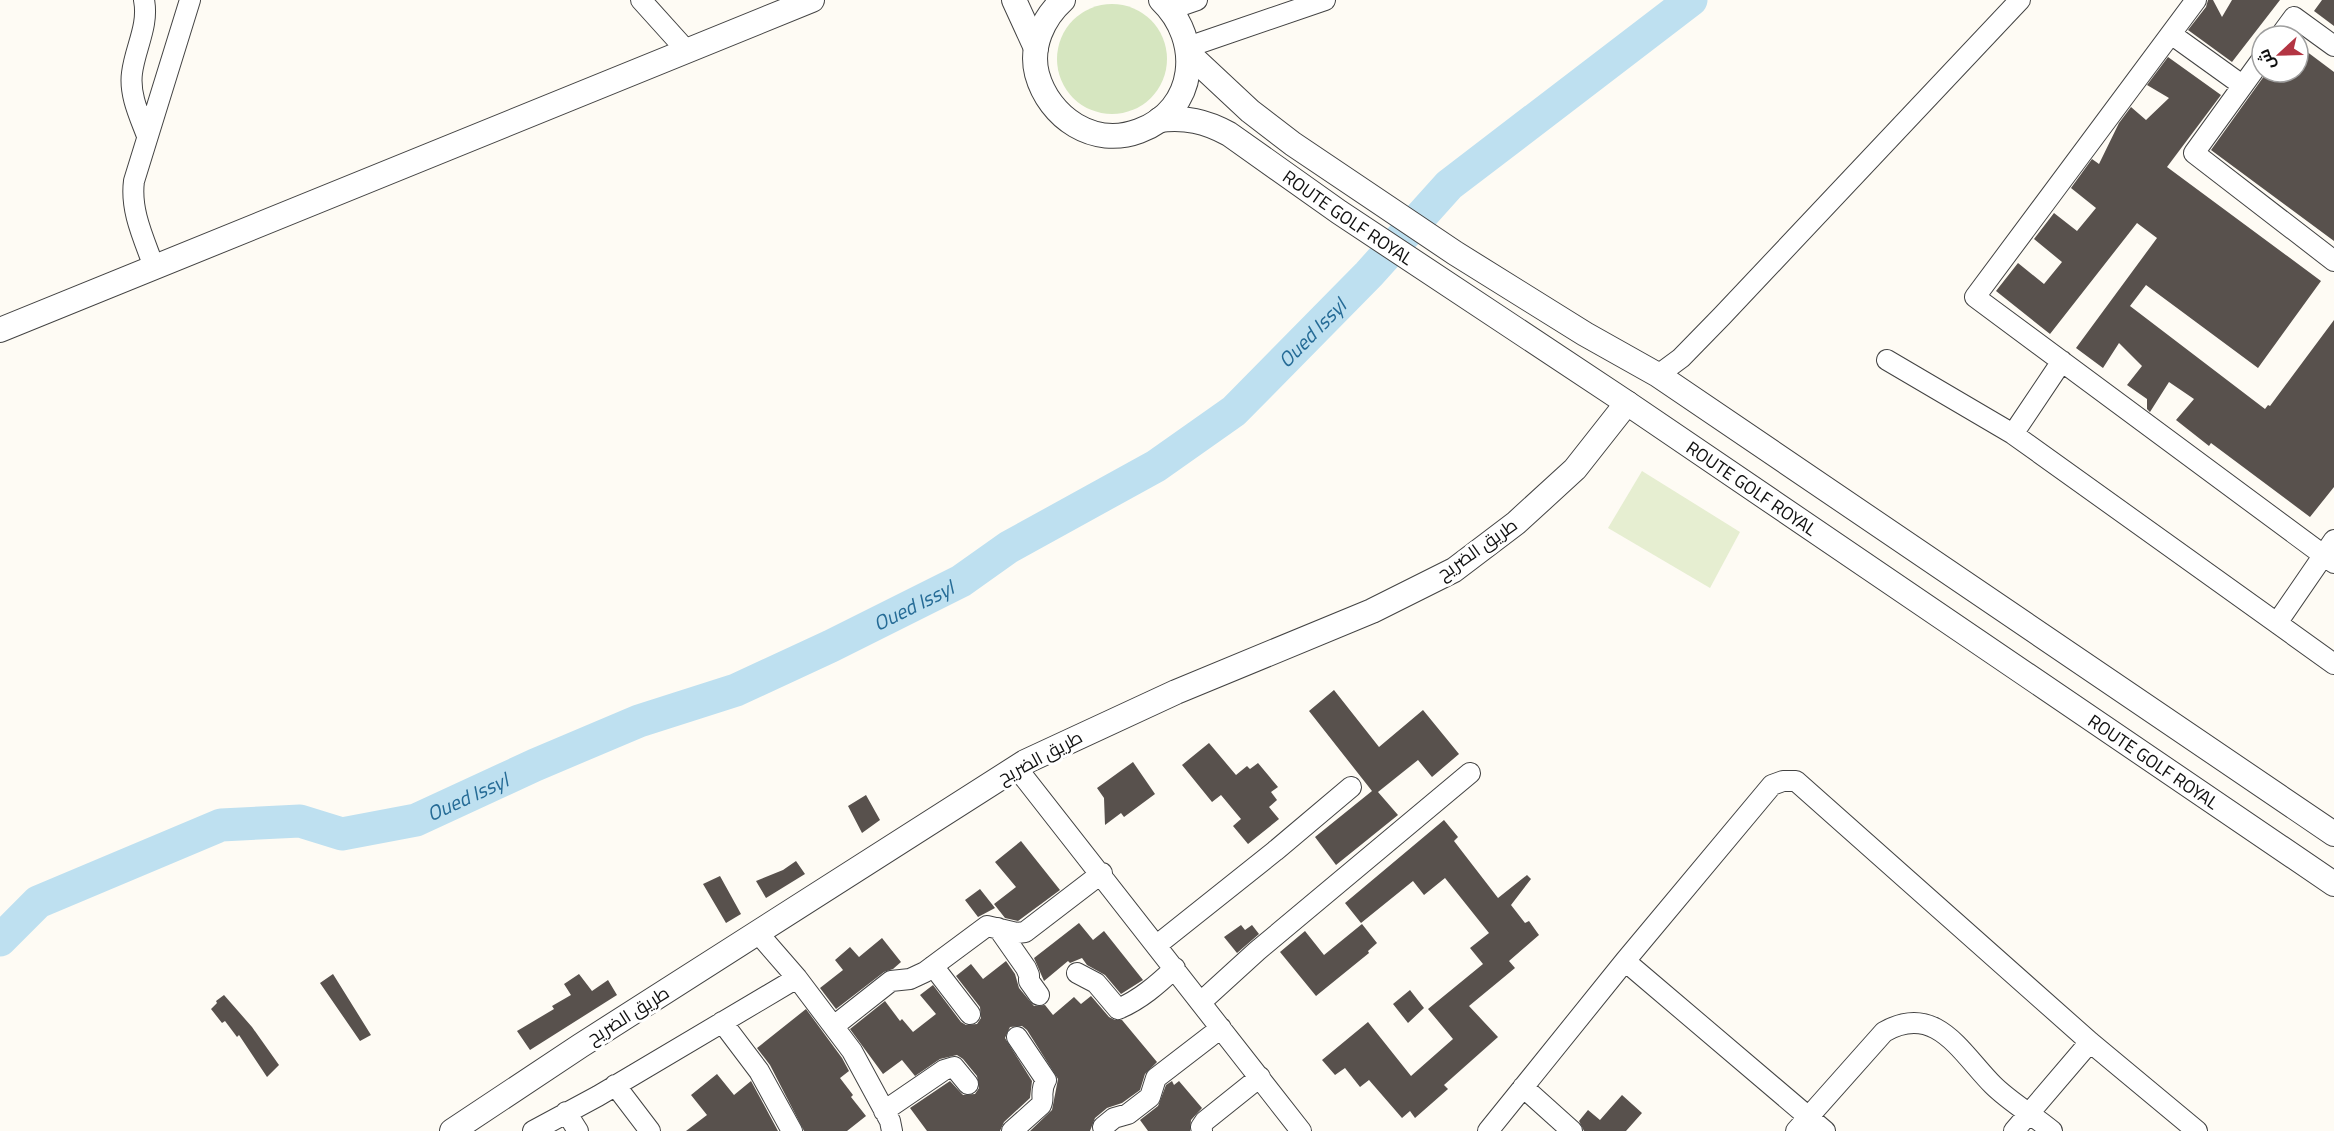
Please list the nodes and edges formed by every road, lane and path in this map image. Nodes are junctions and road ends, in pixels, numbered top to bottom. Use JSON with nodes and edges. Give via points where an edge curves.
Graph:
{"nodes":[{"id":1,"x":144,"y":0,"type":"edge"},
{"id":2,"x":190,"y":0,"type":"edge"},
{"id":3,"x":641,"y":0,"type":"edge"},
{"id":4,"x":812,"y":0,"type":"edge"},
{"id":5,"x":1014,"y":0,"type":"edge"},
{"id":6,"x":1063,"y":0,"type":"edge"},
{"id":7,"x":1197,"y":0,"type":"edge"},
{"id":8,"x":1325,"y":0,"type":"edge"},
{"id":9,"x":2020,"y":0,"type":"edge"},
{"id":10,"x":2196,"y":0,"type":"edge"},
{"id":11,"x":1166,"y":5,"type":"edge"},
{"id":12,"x":2289,"y":24,"type":"edge"},
{"id":13,"x":2304,"y":24,"type":"edge"},
{"id":14,"x":2310,"y":29,"type":"edge"},
{"id":15,"x":2171,"y":34,"type":"junction"},
{"id":16,"x":2334,"y":46,"type":"edge"},
{"id":17,"x":1036,"y":48,"type":"junction"},
{"id":18,"x":687,"y":51,"type":"junction"},
{"id":19,"x":1189,"y":51,"type":"junction"},
{"id":20,"x":2250,"y":75,"type":"edge"},
{"id":21,"x":2242,"y":85,"type":"junction"},
{"id":22,"x":1159,"y":120,"type":"junction"},
{"id":23,"x":147,"y":136,"type":"junction"},
{"id":24,"x":2334,"y":261,"type":"edge"},
{"id":25,"x":154,"y":267,"type":"junction"},
{"id":26,"x":0,"y":330,"type":"edge"},
{"id":27,"x":1887,"y":360,"type":"dead end"},
{"id":28,"x":2062,"y":361,"type":"junction"},
{"id":29,"x":1658,"y":375,"type":"junction"},
{"id":30,"x":1627,"y":403,"type":"junction"},
{"id":31,"x":2013,"y":434,"type":"junction"},
{"id":32,"x":2330,"y":553,"type":"edge"},
{"id":33,"x":2277,"y":623,"type":"junction"},
{"id":34,"x":2334,"y":664,"type":"edge"},
{"id":35,"x":1016,"y":766,"type":"junction"},
{"id":36,"x":1470,"y":773,"type":"dead end"},
{"id":37,"x":1351,"y":787,"type":"dead end"},
{"id":38,"x":2334,"y":834,"type":"edge"},
{"id":39,"x":1102,"y":873,"type":"junction"},
{"id":40,"x":2334,"y":884,"type":"edge"},
{"id":41,"x":998,"y":928,"type":"junction"},
{"id":42,"x":757,"y":932,"type":"junction"},
{"id":43,"x":1157,"y":945,"type":"junction"},
{"id":44,"x":1625,"y":961,"type":"junction"},
{"id":45,"x":933,"y":966,"type":"junction"},
{"id":46,"x":1175,"y":968,"type":"junction"},
{"id":47,"x":1077,"y":973,"type":"dead end"},
{"id":48,"x":797,"y":978,"type":"junction"},
{"id":49,"x":1040,"y":995,"type":"dead end"},
{"id":50,"x":1201,"y":1002,"type":"junction"},
{"id":51,"x":970,"y":1014,"type":"dead end"},
{"id":52,"x":722,"y":1022,"type":"junction"},
{"id":53,"x":834,"y":1026,"type":"junction"},
{"id":54,"x":1221,"y":1028,"type":"junction"},
{"id":55,"x":1017,"y":1037,"type":"dead end"},
{"id":56,"x":2090,"y":1042,"type":"junction"},
{"id":57,"x":1260,"y":1077,"type":"junction"},
{"id":58,"x":968,"y":1084,"type":"dead end"},
{"id":59,"x":615,"y":1085,"type":"junction"},
{"id":60,"x":1523,"y":1087,"type":"junction"},
{"id":61,"x":884,"y":1111,"type":"junction"},
{"id":62,"x":566,"y":1112,"type":"junction"},
{"id":63,"x":2029,"y":1112,"type":"junction"},
{"id":64,"x":1802,"y":1124,"type":"edge"},
{"id":65,"x":1103,"y":1127,"type":"dead end"},
{"id":66,"x":452,"y":1131,"type":"edge"},
{"id":67,"x":533,"y":1131,"type":"edge"},
{"id":68,"x":578,"y":1131,"type":"edge"},
{"id":69,"x":650,"y":1131,"type":"edge"},
{"id":70,"x":792,"y":1131,"type":"edge"},
{"id":71,"x":891,"y":1131,"type":"edge"},
{"id":72,"x":1012,"y":1131,"type":"edge"},
{"id":73,"x":1202,"y":1131,"type":"edge"},
{"id":74,"x":1301,"y":1131,"type":"edge"},
{"id":75,"x":1488,"y":1131,"type":"edge"},
{"id":76,"x":1572,"y":1131,"type":"edge"},
{"id":77,"x":1825,"y":1131,"type":"edge"},
{"id":78,"x":2014,"y":1131,"type":"edge"},
{"id":79,"x":2052,"y":1131,"type":"edge"},
{"id":80,"x":2197,"y":1131,"type":"edge"}],
"edges":[{"from":1,"to":23,"type":"street","via":[[144,27],[131,86]]},
{"from":2,"to":23,"type":"street"},
{"from":3,"to":18,"type":"street"},
{"from":4,"to":18,"type":"street"},
{"from":5,"to":17,"type":"street"},
{"from":6,"to":17,"type":"street","via":[[1042,27]]},
{"from":7,"to":11,"type":"street"},
{"from":8,"to":19,"type":"street"},
{"from":9,"to":29,"type":"street","via":[[1722,316],[1681,358]]},
{"from":10,"to":15,"type":"street"},
{"from":11,"to":19,"type":"street","via":[[1182,27]]},
{"from":12,"to":13,"type":"street","via":[[2294,17]]},
{"from":14,"to":16,"type":"street"},
{"from":15,"to":21,"type":"street"},
{"from":15,"to":28,"type":"street","via":[[1975,297]]},
{"from":17,"to":22,"type":"street","via":[[1036,71],[1043,92],[1056,111],[1074,125],[1095,134],[1117,136],[1139,131]]},
{"from":18,"to":25,"type":"street"},
{"from":19,"to":22,"type":"street","via":[[1182,91]]},
{"from":19,"to":29,"type":"street","name":"ROUTE GOLF ROYAL","via":[[1268,126],[1455,253]]},
{"from":20,"to":21,"type":"street"},
{"from":21,"to":24,"type":"street","via":[[2193,153]]},
{"from":22,"to":30,"type":"street","name":"ROUTE GOLF ROYAL","via":[[1180,118],[1215,126]]},
{"from":23,"to":25,"type":"street","via":[[132,195]]},
{"from":25,"to":26,"type":"street"},
{"from":27,"to":31,"type":"street"},
{"from":28,"to":31,"type":"street"},
{"from":28,"to":32,"type":"street"},
{"from":29,"to":38,"type":"street","name":"ROUTE GOLF ROYAL"},
{"from":30,"to":35,"type":"street","name":"طريق الضريح","via":[[1575,469],[1516,523],[1454,570],[1372,611],[1121,716]]},
{"from":30,"to":40,"type":"street","name":"ROUTE GOLF ROYAL"},
{"from":31,"to":33,"type":"street"},
{"from":32,"to":33,"type":"street"},
{"from":33,"to":34,"type":"street"},
{"from":35,"to":39,"type":"street"},
{"from":35,"to":42,"type":"street","name":"طريق الضريح"},
{"from":36,"to":50,"type":"street"},
{"from":37,"to":43,"type":"street"},
{"from":39,"to":41,"type":"street","via":[[1025,932]]},
{"from":39,"to":43,"type":"street"},
{"from":41,"to":45,"type":"street","via":[[987,926],[978,931]]},
{"from":41,"to":49,"type":"street"},
{"from":42,"to":48,"type":"street"},
{"from":42,"to":66,"type":"street","name":"طريق الضريح"},
{"from":43,"to":46,"type":"street"},
{"from":44,"to":56,"type":"street","via":[[1772,785],[1796,781]]},
{"from":44,"to":60,"type":"street"},
{"from":44,"to":64,"type":"street"},
{"from":45,"to":51,"type":"street"},
{"from":45,"to":53,"type":"street","via":[[910,979],[891,981]]},
{"from":46,"to":47,"type":"street","via":[[1156,986],[1118,1009],[1096,983]]},
{"from":46,"to":50,"type":"street"},
{"from":48,"to":52,"type":"street"},
{"from":48,"to":53,"type":"street"},
{"from":50,"to":54,"type":"street"},
{"from":52,"to":59,"type":"street"},
{"from":52,"to":70,"type":"street","via":[[759,1071]]},
{"from":53,"to":61,"type":"street"},
{"from":54,"to":57,"type":"street"},
{"from":54,"to":65,"type":"street","via":[[1156,1078],[1150,1097]]},
{"from":55,"to":72,"type":"street","via":[[1046,1080],[1041,1089],[1041,1105]]},
{"from":56,"to":63,"type":"street"},
{"from":56,"to":80,"type":"street"},
{"from":57,"to":73,"type":"street","via":[[1205,1120]]},
{"from":57,"to":74,"type":"street"},
{"from":58,"to":61,"type":"street","via":[[954,1067],[944,1070]]},
{"from":59,"to":62,"type":"street"},
{"from":59,"to":69,"type":"street"},
{"from":60,"to":75,"type":"street"},
{"from":60,"to":76,"type":"street"},
{"from":61,"to":71,"type":"street"},
{"from":62,"to":67,"type":"street"},
{"from":62,"to":68,"type":"street"},
{"from":63,"to":64,"type":"street","via":[[1994,1086],[1950,1037],[1922,1023],[1910,1023],[1884,1032]]},
{"from":63,"to":78,"type":"street"},
{"from":63,"to":79,"type":"street"},
{"from":64,"to":77,"type":"street"}]}
